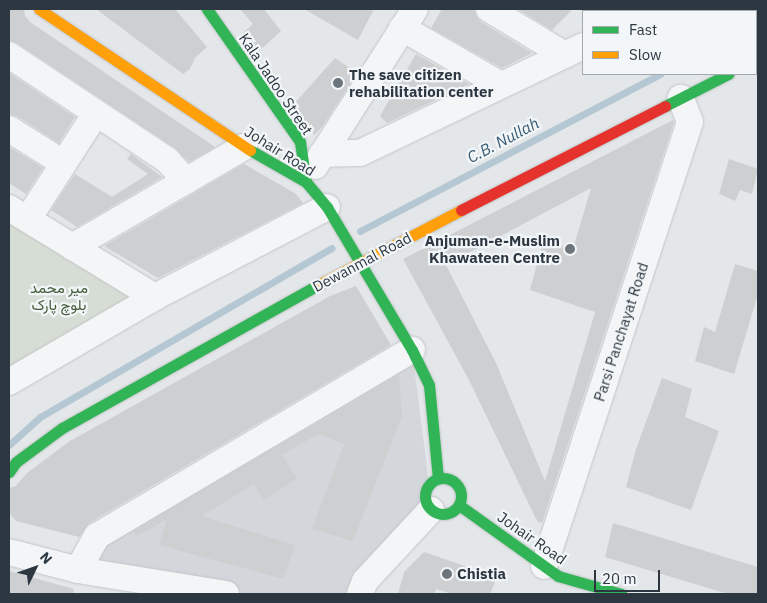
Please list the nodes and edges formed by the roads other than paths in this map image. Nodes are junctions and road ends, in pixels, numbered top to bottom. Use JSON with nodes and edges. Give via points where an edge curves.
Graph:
{"nodes":[{"id":1,"x":39,"y":9,"type":"edge"},
{"id":2,"x":207,"y":9,"type":"edge"},
{"id":3,"x":489,"y":9,"type":"edge"},
{"id":4,"x":408,"y":18,"type":"edge"},
{"id":5,"x":574,"y":50,"type":"edge"},
{"id":6,"x":9,"y":55,"type":"edge"},
{"id":7,"x":726,"y":75,"type":"edge"},
{"id":8,"x":501,"y":86,"type":"junction"},
{"id":9,"x":681,"y":98,"type":"junction"},
{"id":10,"x":96,"y":113,"type":"junction"},
{"id":11,"x":9,"y":129,"type":"edge"},
{"id":12,"x":244,"y":147,"type":"junction"},
{"id":13,"x":322,"y":154,"type":"junction"},
{"id":14,"x":63,"y":163,"type":"junction"},
{"id":15,"x":186,"y":181,"type":"junction"},
{"id":16,"x":306,"y":182,"type":"junction"},
{"id":17,"x":327,"y":207,"type":"junction"},
{"id":18,"x":18,"y":213,"type":"edge"},
{"id":19,"x":72,"y":247,"type":"junction"},
{"id":20,"x":359,"y":262,"type":"junction"},
{"id":21,"x":155,"y":298,"type":"junction"},
{"id":22,"x":412,"y":350,"type":"junction"},
{"id":23,"x":9,"y":382,"type":"edge"},
{"id":24,"x":9,"y":472,"type":"edge"},
{"id":25,"x":438,"y":478,"type":"junction"},
{"id":26,"x":459,"y":505,"type":"junction"},
{"id":27,"x":431,"y":510,"type":"junction"},
{"id":28,"x":9,"y":552,"type":"edge"},
{"id":29,"x":544,"y":566,"type":"junction"},
{"id":30,"x":78,"y":570,"type":"junction"},
{"id":31,"x":226,"y":594,"type":"edge"},
{"id":32,"x":360,"y":594,"type":"edge"},
{"id":33,"x":621,"y":594,"type":"edge"}],
"edges":[{"from":1,"to":12,"type":"street","name":"Johair Road"},
{"from":2,"to":16,"type":"street","name":"Kala Jadoo Street","via":[[300,142]]},
{"from":3,"to":5,"type":"street"},
{"from":4,"to":8,"type":"street"},
{"from":4,"to":13,"type":"street"},
{"from":5,"to":8,"type":"street"},
{"from":6,"to":10,"type":"street"},
{"from":7,"to":9,"type":"street","name":"Dewanmal Road"},
{"from":8,"to":13,"type":"street","via":[[360,153]]},
{"from":9,"to":20,"type":"street","name":"Dewanmal Road"},
{"from":9,"to":29,"type":"street","name":"Parsi Panchayat Road","via":[[690,122]]},
{"from":10,"to":14,"type":"street"},
{"from":10,"to":15,"type":"street","via":[[167,160]]},
{"from":11,"to":14,"type":"street"},
{"from":12,"to":15,"type":"street"},
{"from":12,"to":16,"type":"street","name":"Johair Road"},
{"from":13,"to":16,"type":"street"},
{"from":14,"to":18,"type":"street"},
{"from":15,"to":19,"type":"street"},
{"from":16,"to":17,"type":"street","name":"Johair Road"},
{"from":17,"to":20,"type":"street","name":"Johair Road"},
{"from":17,"to":21,"type":"street"},
{"from":18,"to":19,"type":"street"},
{"from":19,"to":21,"type":"street"},
{"from":20,"to":22,"type":"street","name":"Johair Road"},
{"from":20,"to":24,"type":"street","name":"Dewanmal Road","via":[[62,428],[16,462]]},
{"from":21,"to":23,"type":"street"},
{"from":22,"to":25,"type":"street","name":"Johair Road","via":[[429,385]]},
{"from":22,"to":30,"type":"street","via":[[97,536]]},
{"from":25,"to":26,"type":"street","via":[[450,479],[458,487]]},
{"from":25,"to":27,"type":"street","via":[[429,484],[425,494]]},
{"from":26,"to":27,"type":"street","via":[[443,514]]},
{"from":26,"to":29,"type":"street","name":"Johair Road"},
{"from":27,"to":32,"type":"street","via":[[365,581]]},
{"from":28,"to":30,"type":"street"},
{"from":29,"to":33,"type":"street","name":"Johair Road","via":[[558,576]]},
{"from":30,"to":31,"type":"street"}]}
